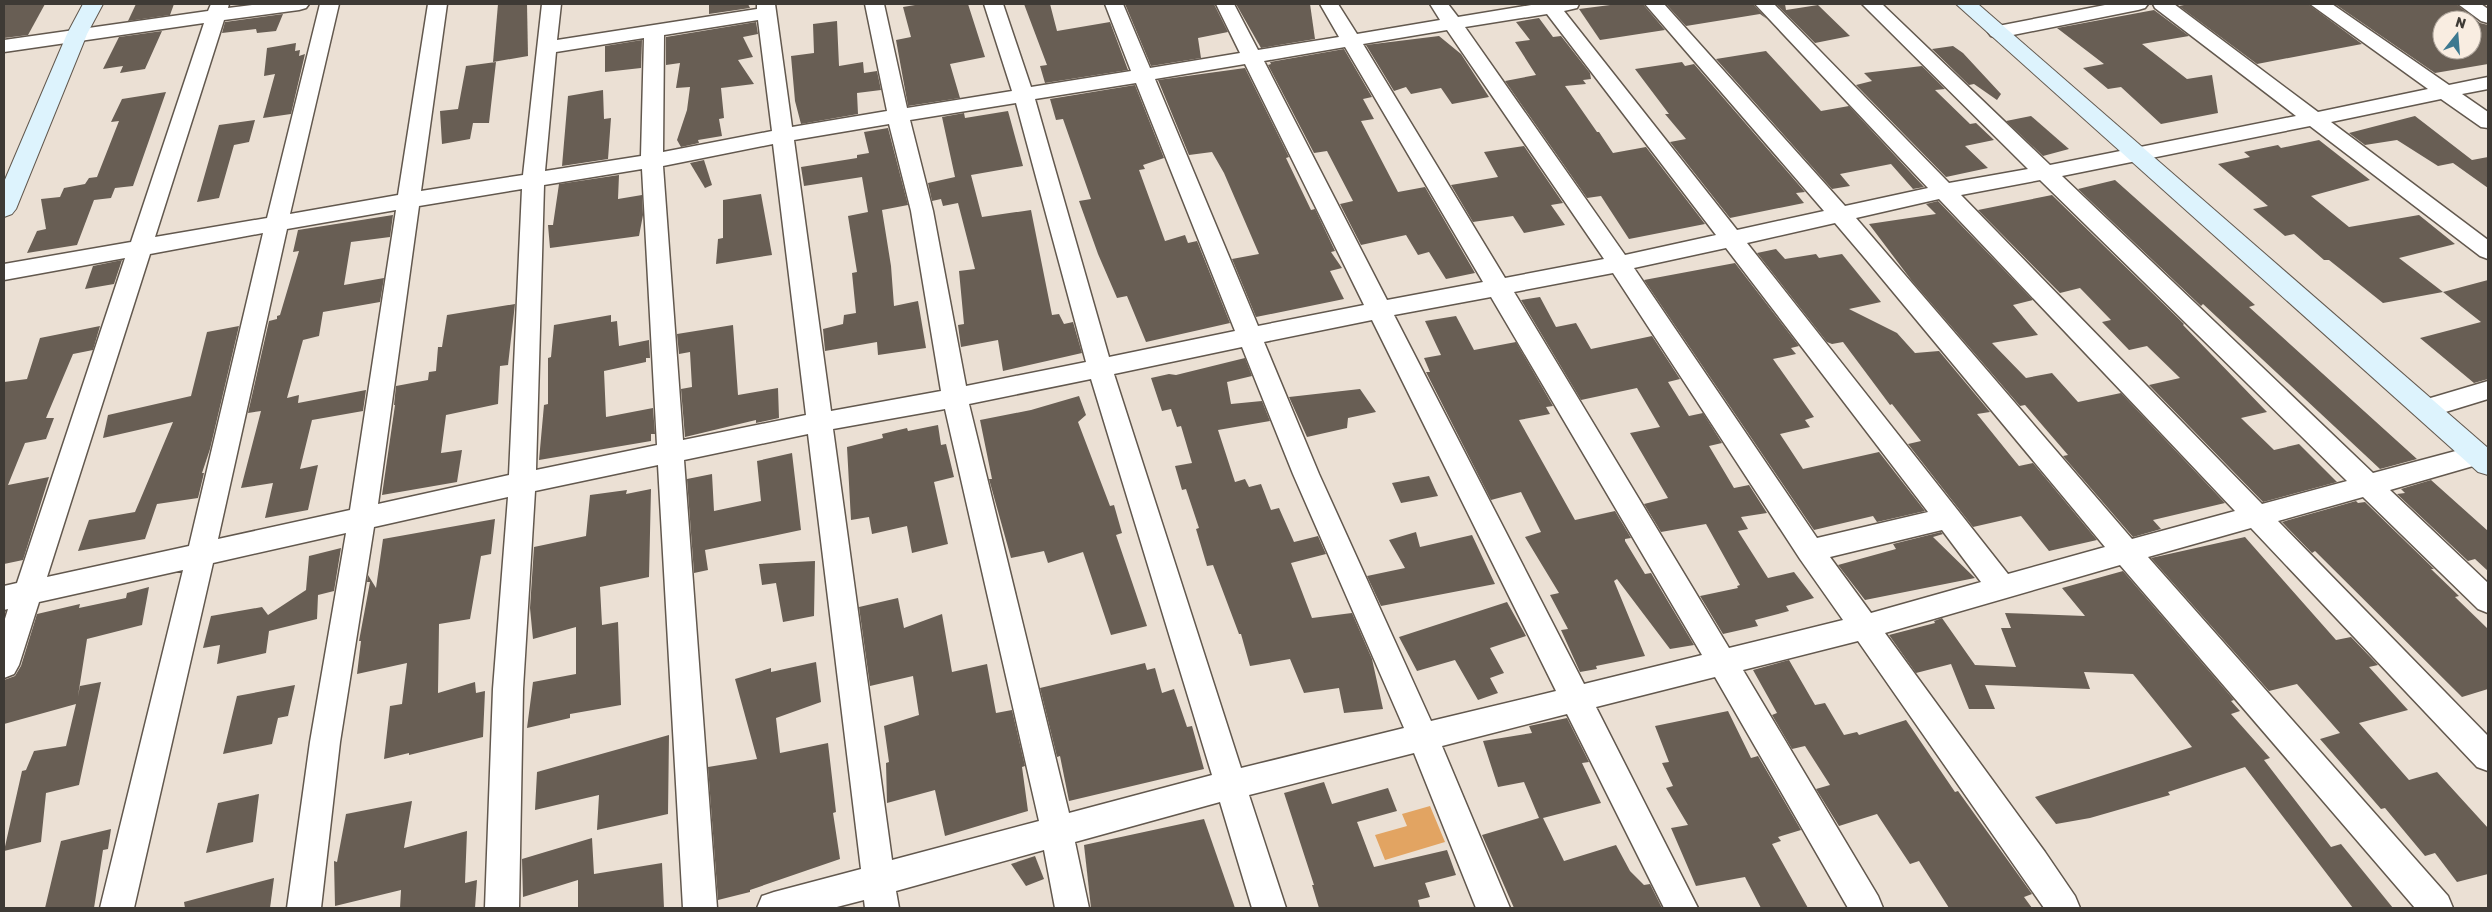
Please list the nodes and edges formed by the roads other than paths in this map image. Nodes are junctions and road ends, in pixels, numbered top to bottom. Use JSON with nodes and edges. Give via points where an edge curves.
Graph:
{"nodes":[{"id":1,"x":93,"y":4,"type":"edge"},
{"id":2,"x":299,"y":4,"type":"edge"},
{"id":3,"x":329,"y":4,"type":"edge"},
{"id":4,"x":437,"y":4,"type":"edge"},
{"id":5,"x":551,"y":4,"type":"edge"},
{"id":6,"x":693,"y":4,"type":"edge"},
{"id":7,"x":874,"y":4,"type":"edge"},
{"id":8,"x":993,"y":4,"type":"edge"},
{"id":9,"x":1114,"y":4,"type":"edge"},
{"id":10,"x":1224,"y":4,"type":"edge"},
{"id":11,"x":1329,"y":4,"type":"edge"},
{"id":12,"x":1440,"y":4,"type":"edge"},
{"id":13,"x":1654,"y":4,"type":"edge"},
{"id":14,"x":1764,"y":4,"type":"edge"},
{"id":15,"x":1871,"y":4,"type":"edge"},
{"id":16,"x":1966,"y":4,"type":"edge"},
{"id":17,"x":2138,"y":4,"type":"edge"},
{"id":18,"x":2162,"y":4,"type":"edge"},
{"id":19,"x":2320,"y":4,"type":"edge"},
{"id":20,"x":2468,"y":4,"type":"edge"},
{"id":21,"x":1557,"y":5,"type":"edge"},
{"id":22,"x":767,"y":9,"type":"edge"},
{"id":23,"x":217,"y":10,"type":"edge"},
{"id":24,"x":2488,"y":17,"type":"edge"},
{"id":25,"x":694,"y":23,"type":"junction"},
{"id":26,"x":1453,"y":24,"type":"junction"},
{"id":27,"x":654,"y":30,"type":"junction"},
{"id":28,"x":1998,"y":32,"type":"junction"},
{"id":29,"x":78,"y":34,"type":"junction"},
{"id":30,"x":1351,"y":41,"type":"junction"},
{"id":31,"x":4,"y":46,"type":"edge"},
{"id":32,"x":548,"y":47,"type":"junction"},
{"id":33,"x":1251,"y":57,"type":"junction"},
{"id":34,"x":1143,"y":74,"type":"junction"},
{"id":35,"x":2488,"y":83,"type":"edge"},
{"id":36,"x":2446,"y":92,"type":"junction"},
{"id":37,"x":1024,"y":96,"type":"junction"},
{"id":38,"x":898,"y":116,"type":"junction"},
{"id":39,"x":2314,"y":119,"type":"junction"},
{"id":40,"x":2488,"y":122,"type":"edge"},
{"id":41,"x":784,"y":135,"type":"junction"},
{"id":42,"x":2138,"y":155,"type":"junction"},
{"id":43,"x":652,"y":161,"type":"junction"},
{"id":44,"x":2046,"y":173,"type":"junction"},
{"id":45,"x":533,"y":180,"type":"junction"},
{"id":46,"x":1945,"y":191,"type":"junction"},
{"id":47,"x":409,"y":200,"type":"junction"},
{"id":48,"x":4,"y":209,"type":"edge"},
{"id":49,"x":1839,"y":214,"type":"junction"},
{"id":50,"x":275,"y":224,"type":"junction"},
{"id":51,"x":1730,"y":239,"type":"junction"},
{"id":52,"x":139,"y":249,"type":"junction"},
{"id":53,"x":2488,"y":251,"type":"edge"},
{"id":54,"x":1619,"y":264,"type":"junction"},
{"id":55,"x":4,"y":272,"type":"edge"},
{"id":56,"x":1498,"y":286,"type":"junction"},
{"id":57,"x":1379,"y":310,"type":"junction"},
{"id":58,"x":1251,"y":338,"type":"junction"},
{"id":59,"x":1100,"y":369,"type":"junction"},
{"id":60,"x":2488,"y":390,"type":"edge"},
{"id":61,"x":955,"y":398,"type":"junction"},
{"id":62,"x":2426,"y":409,"type":"junction"},
{"id":63,"x":822,"y":422,"type":"junction"},
{"id":64,"x":672,"y":453,"type":"junction"},
{"id":65,"x":2483,"y":459,"type":"edge"},
{"id":66,"x":522,"y":483,"type":"junction"},
{"id":67,"x":2370,"y":485,"type":"junction"},
{"id":68,"x":2257,"y":516,"type":"junction"},
{"id":69,"x":362,"y":518,"type":"junction"},
{"id":70,"x":1948,"y":518,"type":"junction"},
{"id":71,"x":1810,"y":551,"type":"junction"},
{"id":72,"x":2126,"y":552,"type":"junction"},
{"id":73,"x":201,"y":555,"type":"junction"},
{"id":74,"x":2002,"y":588,"type":"junction"},
{"id":75,"x":15,"y":595,"type":"edge"},
{"id":76,"x":2488,"y":601,"type":"edge"},
{"id":77,"x":1865,"y":627,"type":"junction"},
{"id":78,"x":1722,"y":662,"type":"junction"},
{"id":79,"x":4,"y":665,"type":"edge"},
{"id":80,"x":1576,"y":699,"type":"junction"},
{"id":81,"x":1423,"y":737,"type":"junction"},
{"id":82,"x":2488,"y":757,"type":"edge"},
{"id":83,"x":1230,"y":785,"type":"junction"},
{"id":84,"x":1057,"y":832,"type":"junction"},
{"id":85,"x":881,"y":894,"type":"edge"},
{"id":86,"x":118,"y":908,"type":"edge"},
{"id":87,"x":304,"y":908,"type":"edge"},
{"id":88,"x":502,"y":908,"type":"edge"},
{"id":89,"x":700,"y":908,"type":"edge"},
{"id":90,"x":774,"y":908,"type":"edge"},
{"id":91,"x":1072,"y":908,"type":"edge"},
{"id":92,"x":1269,"y":908,"type":"edge"},
{"id":93,"x":1493,"y":908,"type":"edge"},
{"id":94,"x":1682,"y":908,"type":"edge"},
{"id":95,"x":1866,"y":908,"type":"edge"},
{"id":96,"x":2063,"y":908,"type":"edge"},
{"id":97,"x":2436,"y":908,"type":"edge"}],
"edges":[{"from":1,"to":29,"type":"street"},
{"from":2,"to":23,"type":"street"},
{"from":3,"to":50,"type":"street"},
{"from":4,"to":47,"type":"street"},
{"from":5,"to":32,"type":"street"},
{"from":6,"to":25,"type":"street"},
{"from":7,"to":38,"type":"street"},
{"from":8,"to":37,"type":"street"},
{"from":9,"to":34,"type":"street"},
{"from":10,"to":33,"type":"street"},
{"from":11,"to":30,"type":"street"},
{"from":12,"to":26,"type":"street"},
{"from":13,"to":49,"type":"street"},
{"from":14,"to":46,"type":"street"},
{"from":15,"to":44,"type":"street"},
{"from":16,"to":28,"type":"street"},
{"from":17,"to":28,"type":"street"},
{"from":18,"to":39,"type":"street"},
{"from":19,"to":36,"type":"street"},
{"from":20,"to":24,"type":"street"},
{"from":21,"to":26,"type":"street"},
{"from":21,"to":51,"type":"street"},
{"from":22,"to":25,"type":"street"},
{"from":22,"to":41,"type":"street"},
{"from":23,"to":29,"type":"street"},
{"from":23,"to":52,"type":"street"},
{"from":25,"to":27,"type":"street"},
{"from":26,"to":30,"type":"street"},
{"from":26,"to":54,"type":"street"},
{"from":27,"to":32,"type":"street"},
{"from":27,"to":43,"type":"street"},
{"from":28,"to":42,"type":"street"},
{"from":29,"to":31,"type":"street"},
{"from":29,"to":48,"type":"street"},
{"from":30,"to":33,"type":"street"},
{"from":30,"to":56,"type":"street"},
{"from":32,"to":45,"type":"street"},
{"from":33,"to":34,"type":"street"},
{"from":33,"to":57,"type":"street"},
{"from":34,"to":37,"type":"street"},
{"from":34,"to":58,"type":"street"},
{"from":35,"to":36,"type":"street"},
{"from":36,"to":39,"type":"street"},
{"from":36,"to":40,"type":"street"},
{"from":37,"to":38,"type":"street"},
{"from":37,"to":59,"type":"street"},
{"from":38,"to":41,"type":"street"},
{"from":38,"to":61,"type":"street","via":[[922,211]]},
{"from":39,"to":42,"type":"street"},
{"from":39,"to":53,"type":"street"},
{"from":41,"to":43,"type":"street"},
{"from":41,"to":63,"type":"street"},
{"from":42,"to":44,"type":"street"},
{"from":42,"to":62,"type":"street"},
{"from":43,"to":45,"type":"street"},
{"from":43,"to":64,"type":"street"},
{"from":44,"to":46,"type":"street"},
{"from":44,"to":67,"type":"street"},
{"from":45,"to":47,"type":"street"},
{"from":45,"to":66,"type":"street"},
{"from":46,"to":49,"type":"street"},
{"from":46,"to":68,"type":"street"},
{"from":47,"to":50,"type":"street"},
{"from":47,"to":69,"type":"street"},
{"from":49,"to":51,"type":"street"},
{"from":49,"to":72,"type":"street"},
{"from":50,"to":52,"type":"street"},
{"from":50,"to":73,"type":"street"},
{"from":51,"to":54,"type":"street"},
{"from":51,"to":70,"type":"street"},
{"from":52,"to":55,"type":"street"},
{"from":52,"to":75,"type":"street"},
{"from":54,"to":56,"type":"street"},
{"from":54,"to":71,"type":"street"},
{"from":56,"to":57,"type":"street"},
{"from":56,"to":78,"type":"street"},
{"from":57,"to":58,"type":"street"},
{"from":57,"to":80,"type":"street"},
{"from":58,"to":59,"type":"street"},
{"from":58,"to":81,"type":"street","via":[[1306,474]]},
{"from":59,"to":61,"type":"street"},
{"from":59,"to":83,"type":"street"},
{"from":60,"to":62,"type":"street"},
{"from":61,"to":63,"type":"street"},
{"from":61,"to":84,"type":"street"},
{"from":62,"to":65,"type":"street"},
{"from":63,"to":64,"type":"street"},
{"from":63,"to":85,"type":"street"},
{"from":64,"to":66,"type":"street"},
{"from":64,"to":89,"type":"street"},
{"from":65,"to":67,"type":"street"},
{"from":66,"to":69,"type":"street"},
{"from":66,"to":88,"type":"street","via":[[508,689]]},
{"from":67,"to":68,"type":"street"},
{"from":67,"to":76,"type":"street"},
{"from":68,"to":72,"type":"street"},
{"from":68,"to":82,"type":"street"},
{"from":69,"to":73,"type":"street"},
{"from":69,"to":87,"type":"street","via":[[325,742]]},
{"from":70,"to":71,"type":"street"},
{"from":70,"to":74,"type":"street"},
{"from":71,"to":77,"type":"street"},
{"from":72,"to":74,"type":"street"},
{"from":72,"to":97,"type":"street"},
{"from":73,"to":75,"type":"street"},
{"from":73,"to":86,"type":"street"},
{"from":74,"to":77,"type":"street"},
{"from":75,"to":79,"type":"street"},
{"from":77,"to":78,"type":"street"},
{"from":77,"to":96,"type":"street"},
{"from":78,"to":80,"type":"street"},
{"from":78,"to":95,"type":"street"},
{"from":80,"to":81,"type":"street"},
{"from":80,"to":94,"type":"street"},
{"from":81,"to":83,"type":"street"},
{"from":81,"to":93,"type":"street"},
{"from":83,"to":84,"type":"street"},
{"from":83,"to":92,"type":"street"},
{"from":84,"to":85,"type":"street"},
{"from":84,"to":91,"type":"street"},
{"from":85,"to":90,"type":"street"}]}
